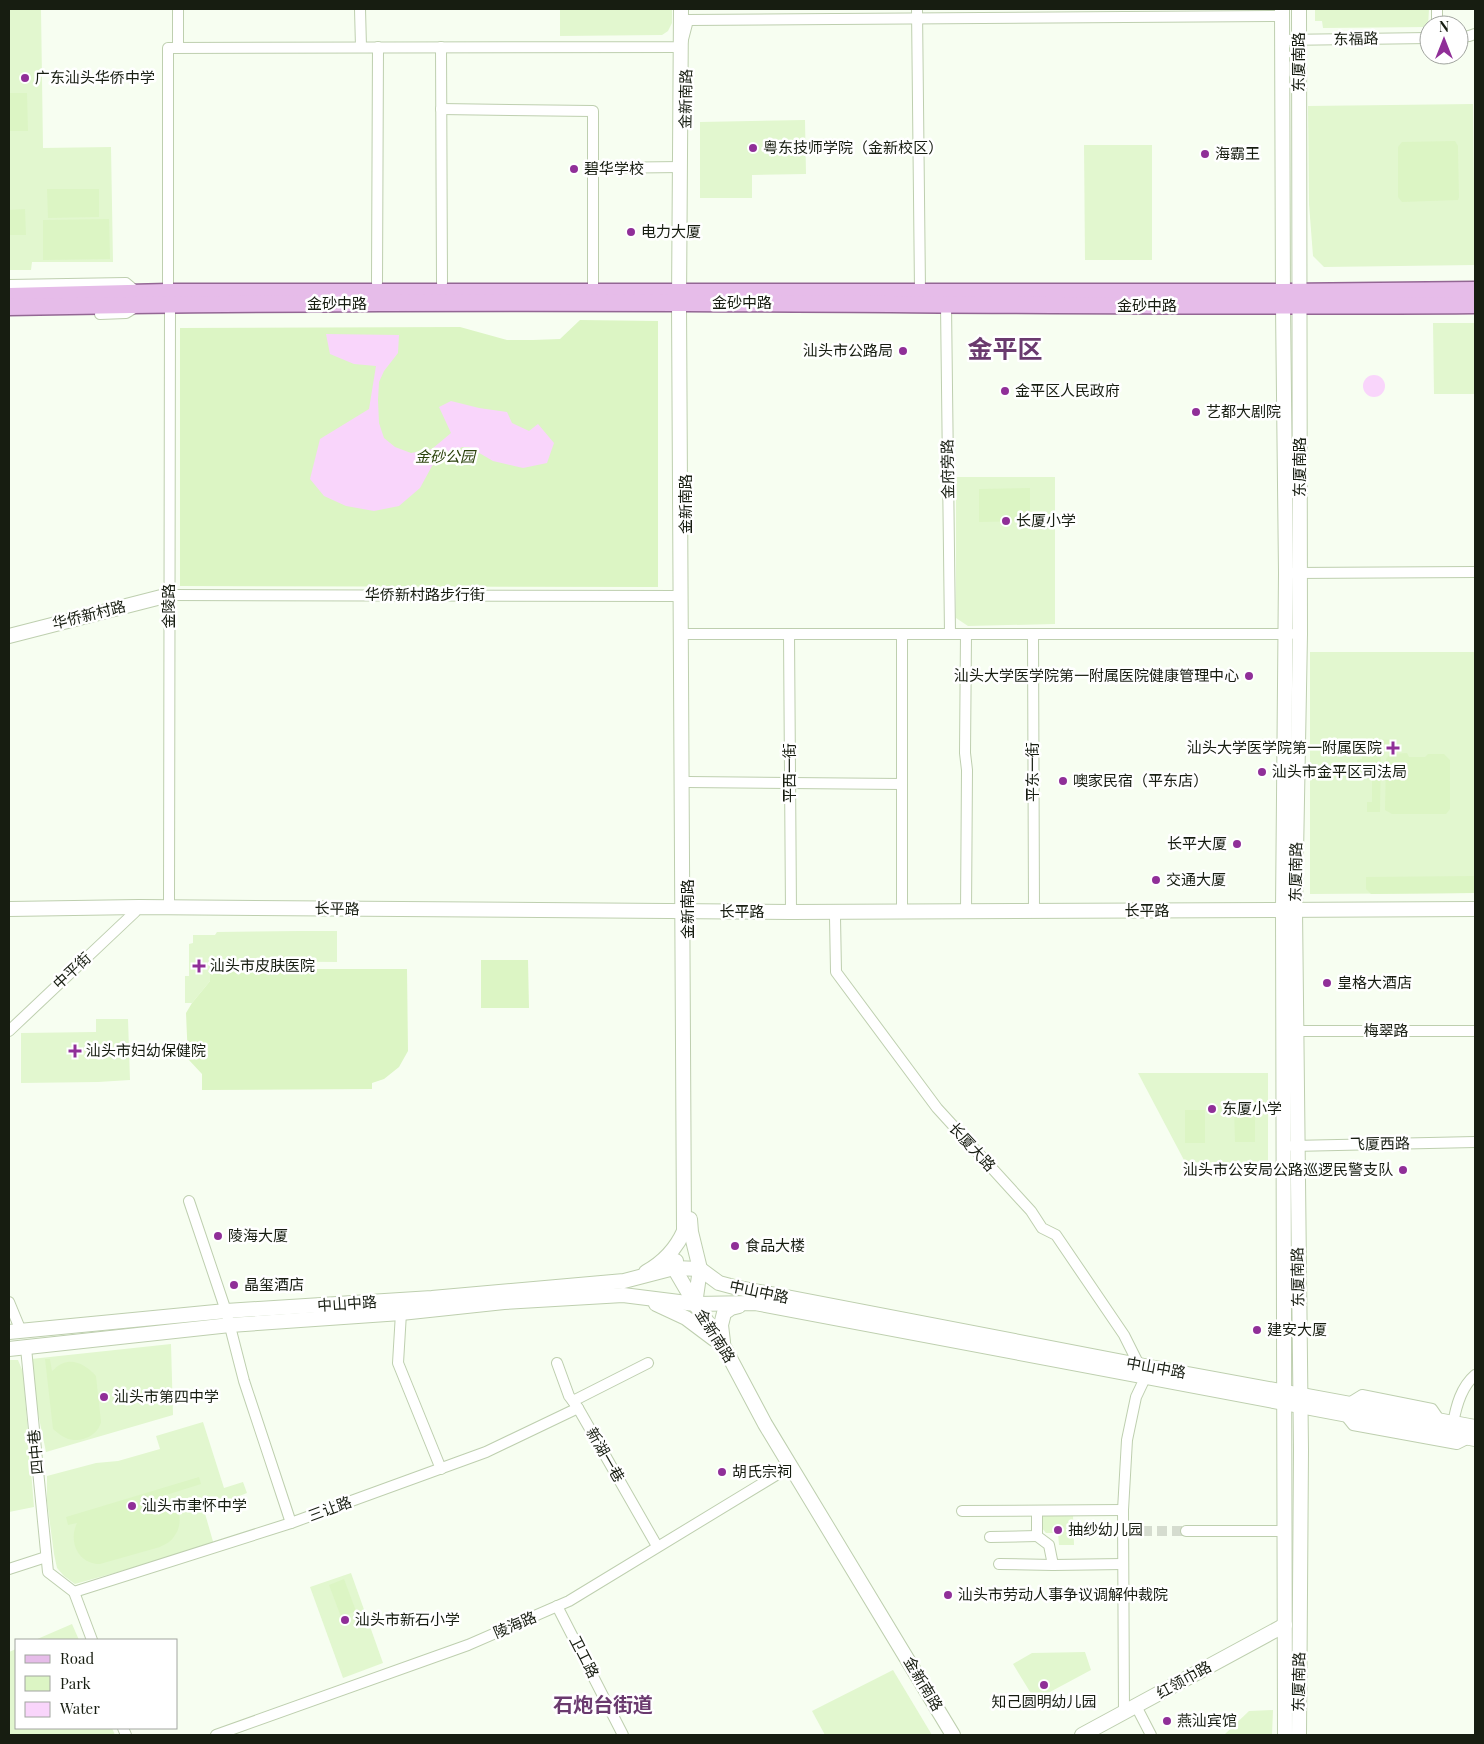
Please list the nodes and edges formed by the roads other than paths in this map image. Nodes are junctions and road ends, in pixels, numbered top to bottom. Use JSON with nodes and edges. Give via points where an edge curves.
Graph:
{"nodes":[{"id":1,"x":178,"y":9,"type":"edge"},
{"id":2,"x":360,"y":9,"type":"edge"},
{"id":3,"x":1299,"y":9,"type":"edge"},
{"id":4,"x":686,"y":12,"type":"edge"},
{"id":5,"x":1282,"y":12,"type":"edge"},
{"id":6,"x":917,"y":13,"type":"edge"},
{"id":7,"x":1419,"y":38,"type":"edge"},
{"id":8,"x":1282,"y":40,"type":"junction"},
{"id":9,"x":1299,"y":40,"type":"junction"},
{"id":10,"x":361,"y":47,"type":"junction"},
{"id":11,"x":378,"y":47,"type":"junction"},
{"id":12,"x":440,"y":47,"type":"junction"},
{"id":13,"x":681,"y":47,"type":"junction"},
{"id":14,"x":178,"y":48,"type":"junction"},
{"id":15,"x":441,"y":109,"type":"junction"},
{"id":16,"x":681,"y":167,"type":"junction"},
{"id":17,"x":594,"y":168,"type":"junction"},
{"id":18,"x":377,"y":283,"type":"dead end"},
{"id":19,"x":442,"y":283,"type":"dead end"},
{"id":20,"x":593,"y":284,"type":"dead end"},
{"id":21,"x":9,"y":285,"type":"edge"},
{"id":22,"x":1475,"y":290,"type":"edge"},
{"id":23,"x":920,"y":292,"type":"junction"},
{"id":24,"x":9,"y":296,"type":"edge"},
{"id":25,"x":682,"y":297,"type":"junction"},
{"id":26,"x":169,"y":298,"type":"junction"},
{"id":27,"x":139,"y":299,"type":"junction"},
{"id":28,"x":1291,"y":299,"type":"junction"},
{"id":29,"x":946,"y":305,"type":"junction"},
{"id":30,"x":1475,"y":305,"type":"edge"},
{"id":31,"x":9,"y":307,"type":"edge"},
{"id":32,"x":9,"y":314,"type":"edge"},
{"id":33,"x":1475,"y":572,"type":"edge"},
{"id":34,"x":1293,"y":573,"type":"junction"},
{"id":35,"x":169,"y":595,"type":"junction"},
{"id":36,"x":681,"y":596,"type":"junction"},
{"id":37,"x":687,"y":634,"type":"junction"},
{"id":38,"x":789,"y":634,"type":"junction"},
{"id":39,"x":902,"y":634,"type":"junction"},
{"id":40,"x":950,"y":634,"type":"junction"},
{"id":41,"x":966,"y":634,"type":"junction"},
{"id":42,"x":1033,"y":634,"type":"junction"},
{"id":43,"x":1285,"y":634,"type":"junction"},
{"id":44,"x":1300,"y":634,"type":"junction"},
{"id":45,"x":9,"y":636,"type":"edge"},
{"id":46,"x":688,"y":782,"type":"junction"},
{"id":47,"x":790,"y":783,"type":"junction"},
{"id":48,"x":902,"y":784,"type":"junction"},
{"id":49,"x":170,"y":908,"type":"junction"},
{"id":50,"x":9,"y":909,"type":"edge"},
{"id":51,"x":1475,"y":909,"type":"edge"},
{"id":52,"x":1034,"y":911,"type":"junction"},
{"id":53,"x":134,"y":912,"type":"junction"},
{"id":54,"x":791,"y":912,"type":"junction"},
{"id":55,"x":902,"y":912,"type":"junction"},
{"id":56,"x":966,"y":912,"type":"junction"},
{"id":57,"x":1289,"y":913,"type":"junction"},
{"id":58,"x":9,"y":914,"type":"edge"},
{"id":59,"x":686,"y":914,"type":"junction"},
{"id":60,"x":1475,"y":915,"type":"edge"},
{"id":61,"x":835,"y":916,"type":"junction"},
{"id":62,"x":9,"y":1031,"type":"edge"},
{"id":63,"x":1296,"y":1031,"type":"junction"},
{"id":64,"x":1475,"y":1031,"type":"edge"},
{"id":65,"x":1475,"y":1142,"type":"edge"},
{"id":66,"x":1290,"y":1146,"type":"junction"},
{"id":67,"x":189,"y":1201,"type":"dead end"},
{"id":68,"x":687,"y":1231,"type":"junction"},
{"id":69,"x":674,"y":1268,"type":"junction"},
{"id":70,"x":700,"y":1269,"type":"junction"},
{"id":71,"x":734,"y":1287,"type":"junction"},
{"id":72,"x":624,"y":1288,"type":"junction"},
{"id":73,"x":9,"y":1302,"type":"edge"},
{"id":74,"x":756,"y":1303,"type":"junction"},
{"id":75,"x":695,"y":1304,"type":"junction"},
{"id":76,"x":401,"y":1313,"type":"junction"},
{"id":77,"x":228,"y":1318,"type":"junction"},
{"id":78,"x":15,"y":1331,"type":"edge"},
{"id":79,"x":723,"y":1345,"type":"junction"},
{"id":80,"x":26,"y":1348,"type":"junction"},
{"id":81,"x":9,"y":1349,"type":"edge"},
{"id":82,"x":557,"y":1363,"type":"dead end"},
{"id":83,"x":648,"y":1363,"type":"dead end"},
{"id":84,"x":1139,"y":1365,"type":"junction"},
{"id":85,"x":1475,"y":1375,"type":"edge"},
{"id":86,"x":1145,"y":1378,"type":"junction"},
{"id":87,"x":1284,"y":1397,"type":"junction"},
{"id":88,"x":1300,"y":1401,"type":"junction"},
{"id":89,"x":576,"y":1405,"type":"junction"},
{"id":90,"x":1347,"y":1409,"type":"junction"},
{"id":91,"x":1465,"y":1428,"type":"edge"},
{"id":92,"x":790,"y":1466,"type":"junction"},
{"id":93,"x":441,"y":1468,"type":"junction"},
{"id":94,"x":1123,"y":1510,"type":"junction"},
{"id":95,"x":962,"y":1511,"type":"dead end"},
{"id":96,"x":1037,"y":1511,"type":"junction"},
{"id":97,"x":291,"y":1523,"type":"junction"},
{"id":98,"x":1186,"y":1531,"type":"tunnel mouth"},
{"id":99,"x":1286,"y":1531,"type":"junction"},
{"id":100,"x":1037,"y":1536,"type":"junction"},
{"id":101,"x":990,"y":1537,"type":"dead end"},
{"id":102,"x":658,"y":1546,"type":"junction"},
{"id":103,"x":46,"y":1557,"type":"junction"},
{"id":104,"x":999,"y":1564,"type":"dead end"},
{"id":105,"x":1123,"y":1564,"type":"junction"},
{"id":106,"x":1053,"y":1565,"type":"junction"},
{"id":107,"x":9,"y":1569,"type":"edge"},
{"id":108,"x":74,"y":1592,"type":"junction"},
{"id":109,"x":558,"y":1606,"type":"junction"},
{"id":110,"x":1285,"y":1625,"type":"junction"},
{"id":111,"x":92,"y":1639,"type":"edge"},
{"id":112,"x":1130,"y":1709,"type":"junction"},
{"id":113,"x":216,"y":1735,"type":"edge"},
{"id":114,"x":623,"y":1735,"type":"edge"},
{"id":115,"x":953,"y":1735,"type":"edge"},
{"id":116,"x":1082,"y":1735,"type":"edge"},
{"id":117,"x":1151,"y":1735,"type":"edge"},
{"id":118,"x":1285,"y":1735,"type":"edge"},
{"id":119,"x":1299,"y":1735,"type":"edge"}],
"edges":[{"from":1,"to":14,"type":"street"},
{"from":2,"to":10,"type":"street"},
{"from":3,"to":9,"type":"street","name":"东厦南路"},
{"from":4,"to":6,"type":"street"},
{"from":4,"to":13,"type":"street","name":"金新南路"},
{"from":4,"to":25,"type":"street","name":"金新南路"},
{"from":5,"to":6,"type":"street"},
{"from":5,"to":8,"type":"street"},
{"from":6,"to":23,"type":"street"},
{"from":7,"to":9,"type":"street","name":"东福路"},
{"from":8,"to":9,"type":"street","name":"东福路"},
{"from":8,"to":28,"type":"street"},
{"from":9,"to":28,"type":"street","name":"东厦南路"},
{"from":10,"to":11,"type":"street"},
{"from":10,"to":14,"type":"street"},
{"from":11,"to":12,"type":"street"},
{"from":11,"to":18,"type":"street"},
{"from":12,"to":13,"type":"street"},
{"from":12,"to":15,"type":"street"},
{"from":13,"to":16,"type":"street","name":"金新南路"},
{"from":14,"to":26,"type":"street","name":"金陵路","via":[[168,48]]},
{"from":15,"to":17,"type":"street","via":[[593,111]]},
{"from":15,"to":19,"type":"street"},
{"from":16,"to":17,"type":"street"},
{"from":16,"to":25,"type":"street","name":"金新南路"},
{"from":17,"to":20,"type":"street"},
{"from":21,"to":27,"type":"street","via":[[126,283]]},
{"from":22,"to":28,"type":"main road","name":"金砂中路"},
{"from":23,"to":25,"type":"main road","name":"金砂中路"},
{"from":23,"to":28,"type":"main road","name":"金砂中路"},
{"from":24,"to":27,"type":"main road","name":"金砂中路"},
{"from":25,"to":26,"type":"main road","name":"金砂中路"},
{"from":25,"to":29,"type":"main road","name":"金砂中路"},
{"from":25,"to":36,"type":"street","name":"金新南路"},
{"from":25,"to":37,"type":"street","name":"金新南路"},
{"from":26,"to":27,"type":"main road","name":"金砂中路"},
{"from":26,"to":35,"type":"street","name":"金陵路"},
{"from":27,"to":31,"type":"main road","name":"金砂中路"},
{"from":27,"to":32,"type":"street","via":[[126,313]]},
{"from":28,"to":29,"type":"main road","name":"金砂中路"},
{"from":28,"to":30,"type":"main road","name":"金砂中路"},
{"from":28,"to":34,"type":"street","name":"东厦南路"},
{"from":29,"to":40,"type":"street","name":"金府旁路"},
{"from":33,"to":34,"type":"street"},
{"from":34,"to":43,"type":"street","name":"东厦南路"},
{"from":34,"to":44,"type":"street","name":"东厦南路"},
{"from":35,"to":36,"type":"street","name":"华侨新村路步行街"},
{"from":35,"to":45,"type":"street","name":"华侨新村路"},
{"from":35,"to":49,"type":"street","name":"金陵路"},
{"from":36,"to":59,"type":"street","name":"金新南路"},
{"from":37,"to":38,"type":"street"},
{"from":37,"to":46,"type":"street","name":"金新南路"},
{"from":38,"to":39,"type":"street"},
{"from":38,"to":47,"type":"street","name":"平西一街"},
{"from":39,"to":40,"type":"street"},
{"from":39,"to":48,"type":"street"},
{"from":40,"to":41,"type":"street"},
{"from":41,"to":42,"type":"street"},
{"from":41,"to":56,"type":"street"},
{"from":42,"to":43,"type":"street"},
{"from":42,"to":52,"type":"street","name":"平东一街"},
{"from":43,"to":44,"type":"street"},
{"from":43,"to":57,"type":"street","name":"东厦南路"},
{"from":44,"to":57,"type":"street","name":"东厦南路"},
{"from":46,"to":47,"type":"street"},
{"from":46,"to":59,"type":"street","name":"金新南路"},
{"from":47,"to":48,"type":"street"},
{"from":47,"to":54,"type":"street","name":"平西一街"},
{"from":48,"to":55,"type":"street"},
{"from":49,"to":50,"type":"street","name":"长平路"},
{"from":49,"to":59,"type":"street","name":"长平路"},
{"from":51,"to":57,"type":"street","name":"长平路"},
{"from":52,"to":56,"type":"street","name":"长平路"},
{"from":52,"to":57,"type":"street","name":"长平路"},
{"from":53,"to":58,"type":"street","name":"长平路"},
{"from":53,"to":59,"type":"street","name":"长平路"},
{"from":53,"to":62,"type":"street","name":"中平街"},
{"from":54,"to":55,"type":"street","name":"长平路"},
{"from":54,"to":59,"type":"street","name":"长平路"},
{"from":55,"to":56,"type":"street","name":"长平路"},
{"from":57,"to":60,"type":"street","name":"长平路"},
{"from":57,"to":61,"type":"street","name":"长平路"},
{"from":57,"to":63,"type":"street","name":"东厦南路"},
{"from":57,"to":66,"type":"street","name":"东厦南路"},
{"from":59,"to":61,"type":"street","name":"长平路"},
{"from":59,"to":68,"type":"street","name":"金新南路"},
{"from":61,"to":84,"type":"street","name":"长厦大路","via":[[836,972],[936,1108],[1031,1211],[1042,1228],[1056,1235],[1124,1335]]},
{"from":63,"to":64,"type":"street","name":"梅翠路"},
{"from":63,"to":66,"type":"street","name":"东厦南路"},
{"from":65,"to":66,"type":"street","name":"飞厦西路"},
{"from":66,"to":87,"type":"street","name":"东厦南路"},
{"from":66,"to":88,"type":"street","name":"东厦南路"},
{"from":67,"to":77,"type":"street"},
{"from":68,"to":69,"type":"street"},
{"from":68,"to":70,"type":"street","name":"金新南路"},
{"from":68,"to":71,"type":"street","via":[[702,1254]]},
{"from":68,"to":72,"type":"street","via":[[678,1245],[655,1267]]},
{"from":69,"to":70,"type":"street","name":"中山中路"},
{"from":69,"to":72,"type":"street","name":"中山中路"},
{"from":69,"to":75,"type":"street"},
{"from":70,"to":71,"type":"street","name":"中山中路","via":[[718,1283]]},
{"from":70,"to":75,"type":"street","name":"金新南路"},
{"from":71,"to":84,"type":"street","name":"中山中路"},
{"from":72,"to":75,"type":"street","name":"中山中路"},
{"from":72,"to":76,"type":"street","name":"中山中路"},
{"from":72,"to":77,"type":"street","name":"中山中路","via":[[422,1299]]},
{"from":72,"to":79,"type":"street","via":[[686,1318]]},
{"from":73,"to":78,"type":"street"},
{"from":74,"to":75,"type":"street","name":"中山中路"},
{"from":74,"to":79,"type":"street","via":[[730,1308],[724,1313],[721,1324]]},
{"from":74,"to":86,"type":"street","name":"中山中路"},
{"from":75,"to":79,"type":"street","name":"金新南路"},
{"from":76,"to":77,"type":"street","name":"中山中路"},
{"from":76,"to":93,"type":"street","via":[[398,1363]]},
{"from":77,"to":78,"type":"street","name":"中山中路"},
{"from":77,"to":80,"type":"street","name":"中山中路"},
{"from":77,"to":97,"type":"street","via":[[244,1381]]},
{"from":79,"to":92,"type":"street","name":"金新南路"},
{"from":80,"to":81,"type":"street","name":"中山中路"},
{"from":80,"to":103,"type":"street","name":"四中巷"},
{"from":82,"to":89,"type":"street","name":"新湖一巷","via":[[569,1396]]},
{"from":83,"to":89,"type":"street","name":"三让路"},
{"from":84,"to":87,"type":"street","name":"中山中路"},
{"from":85,"to":91,"type":"street","via":[[1456,1404]]},
{"from":86,"to":87,"type":"street","name":"中山中路"},
{"from":86,"to":94,"type":"street","via":[[1136,1398],[1128,1440]]},
{"from":87,"to":88,"type":"street","name":"中山中路"},
{"from":87,"to":99,"type":"street","name":"东厦南路"},
{"from":88,"to":90,"type":"street","name":"中山中路"},
{"from":88,"to":119,"type":"street","name":"东厦南路"},
{"from":89,"to":93,"type":"street","name":"三让路","via":[[486,1452]]},
{"from":89,"to":102,"type":"street","name":"新湖一巷"},
{"from":90,"to":91,"type":"street","name":"中山中路"},
{"from":90,"to":91,"type":"street","name":"中山中路"},
{"from":92,"to":102,"type":"street","name":"陵海路"},
{"from":92,"to":115,"type":"street","name":"金新南路"},
{"from":93,"to":97,"type":"street","name":"三让路"},
{"from":94,"to":96,"type":"street"},
{"from":94,"to":105,"type":"street"},
{"from":95,"to":96,"type":"street"},
{"from":96,"to":100,"type":"street"},
{"from":97,"to":108,"type":"street","name":"三让路"},
{"from":98,"to":99,"type":"street"},
{"from":99,"to":110,"type":"street","name":"东厦南路"},
{"from":100,"to":101,"type":"street"},
{"from":100,"to":106,"type":"street","via":[[1049,1545]]},
{"from":102,"to":109,"type":"street","name":"陵海路"},
{"from":103,"to":107,"type":"street"},
{"from":103,"to":108,"type":"street","name":"四中巷","via":[[48,1572]]},
{"from":104,"to":106,"type":"street"},
{"from":105,"to":106,"type":"street"},
{"from":105,"to":112,"type":"street"},
{"from":108,"to":111,"type":"street"},
{"from":109,"to":113,"type":"street","name":"陵海路","via":[[468,1645]]},
{"from":109,"to":114,"type":"street","name":"卫工路"},
{"from":110,"to":112,"type":"street","name":"红领巾路"},
{"from":110,"to":118,"type":"street","name":"东厦南路"},
{"from":112,"to":116,"type":"street","name":"红领巾路"},
{"from":112,"to":117,"type":"street"}]}
